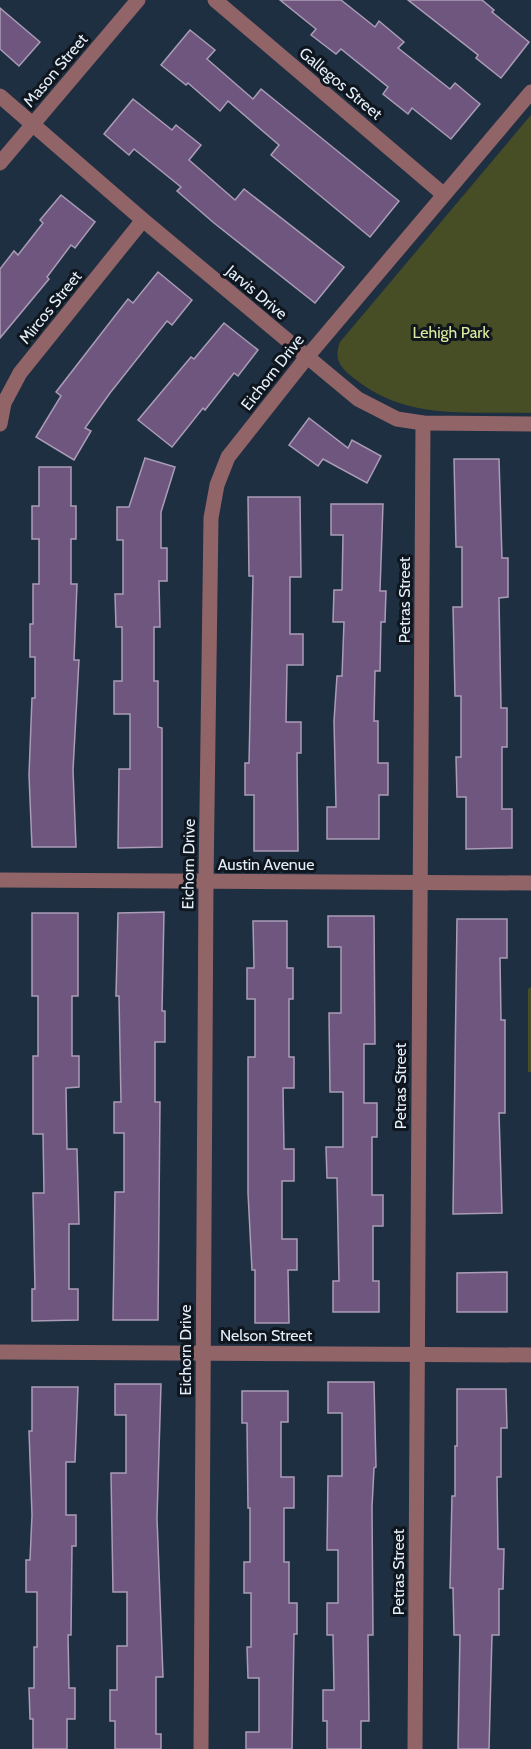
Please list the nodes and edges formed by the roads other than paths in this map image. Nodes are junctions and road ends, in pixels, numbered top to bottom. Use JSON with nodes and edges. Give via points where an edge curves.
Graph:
{"nodes":[{"id":1,"x":138,"y":0,"type":"edge"},
{"id":2,"x":215,"y":0,"type":"edge"},
{"id":3,"x":531,"y":92,"type":"edge"},
{"id":4,"x":0,"y":96,"type":"edge"},
{"id":5,"x":33,"y":123,"type":"junction"},
{"id":6,"x":0,"y":163,"type":"edge"},
{"id":7,"x":443,"y":194,"type":"junction"},
{"id":8,"x":143,"y":220,"type":"junction"},
{"id":9,"x":307,"y":357,"type":"junction"},
{"id":10,"x":423,"y":423,"type":"junction"},
{"id":11,"x":0,"y":424,"type":"edge"},
{"id":12,"x":531,"y":424,"type":"edge"},
{"id":13,"x":0,"y":880,"type":"edge"},
{"id":14,"x":206,"y":882,"type":"junction"},
{"id":15,"x":420,"y":882,"type":"junction"},
{"id":16,"x":531,"y":883,"type":"edge"},
{"id":17,"x":0,"y":1352,"type":"edge"},
{"id":18,"x":203,"y":1353,"type":"junction"},
{"id":19,"x":417,"y":1354,"type":"junction"},
{"id":20,"x":531,"y":1354,"type":"edge"},
{"id":21,"x":201,"y":1749,"type":"edge"},
{"id":22,"x":415,"y":1749,"type":"edge"}],
"edges":[{"from":1,"to":5,"type":"street","name":"Mason Street"},
{"from":2,"to":7,"type":"street","name":"Gallegos Street"},
{"from":3,"to":7,"type":"street","name":"Eichorn Drive"},
{"from":4,"to":5,"type":"street","name":"Jarvis Drive"},
{"from":5,"to":6,"type":"street","name":"Mason Street"},
{"from":5,"to":8,"type":"street","name":"Jarvis Drive"},
{"from":7,"to":9,"type":"street","name":"Eichorn Drive"},
{"from":8,"to":9,"type":"street","name":"Jarvis Drive"},
{"from":8,"to":11,"type":"street","name":"Mircos Street","via":[[20,373],[4,403]]},
{"from":9,"to":10,"type":"street","name":"Jarvis Drive","via":[[380,412]]},
{"from":9,"to":14,"type":"street","name":"Eichorn Drive","via":[[228,457],[217,485],[211,518]]},
{"from":10,"to":12,"type":"street","name":"Jarvis Drive"},
{"from":10,"to":15,"type":"street","name":"Petras Street"},
{"from":13,"to":14,"type":"street","name":"Austin Avenue"},
{"from":14,"to":15,"type":"street","name":"Austin Avenue"},
{"from":14,"to":18,"type":"street","name":"Eichorn Drive"},
{"from":15,"to":16,"type":"street","name":"Austin Avenue"},
{"from":15,"to":19,"type":"street","name":"Petras Street"},
{"from":17,"to":18,"type":"street","name":"Nelson Street"},
{"from":18,"to":19,"type":"street","name":"Nelson Street"},
{"from":18,"to":21,"type":"street","name":"Eichorn Drive"},
{"from":19,"to":20,"type":"street","name":"Nelson Street"},
{"from":19,"to":22,"type":"street","name":"Petras Street"}]}
